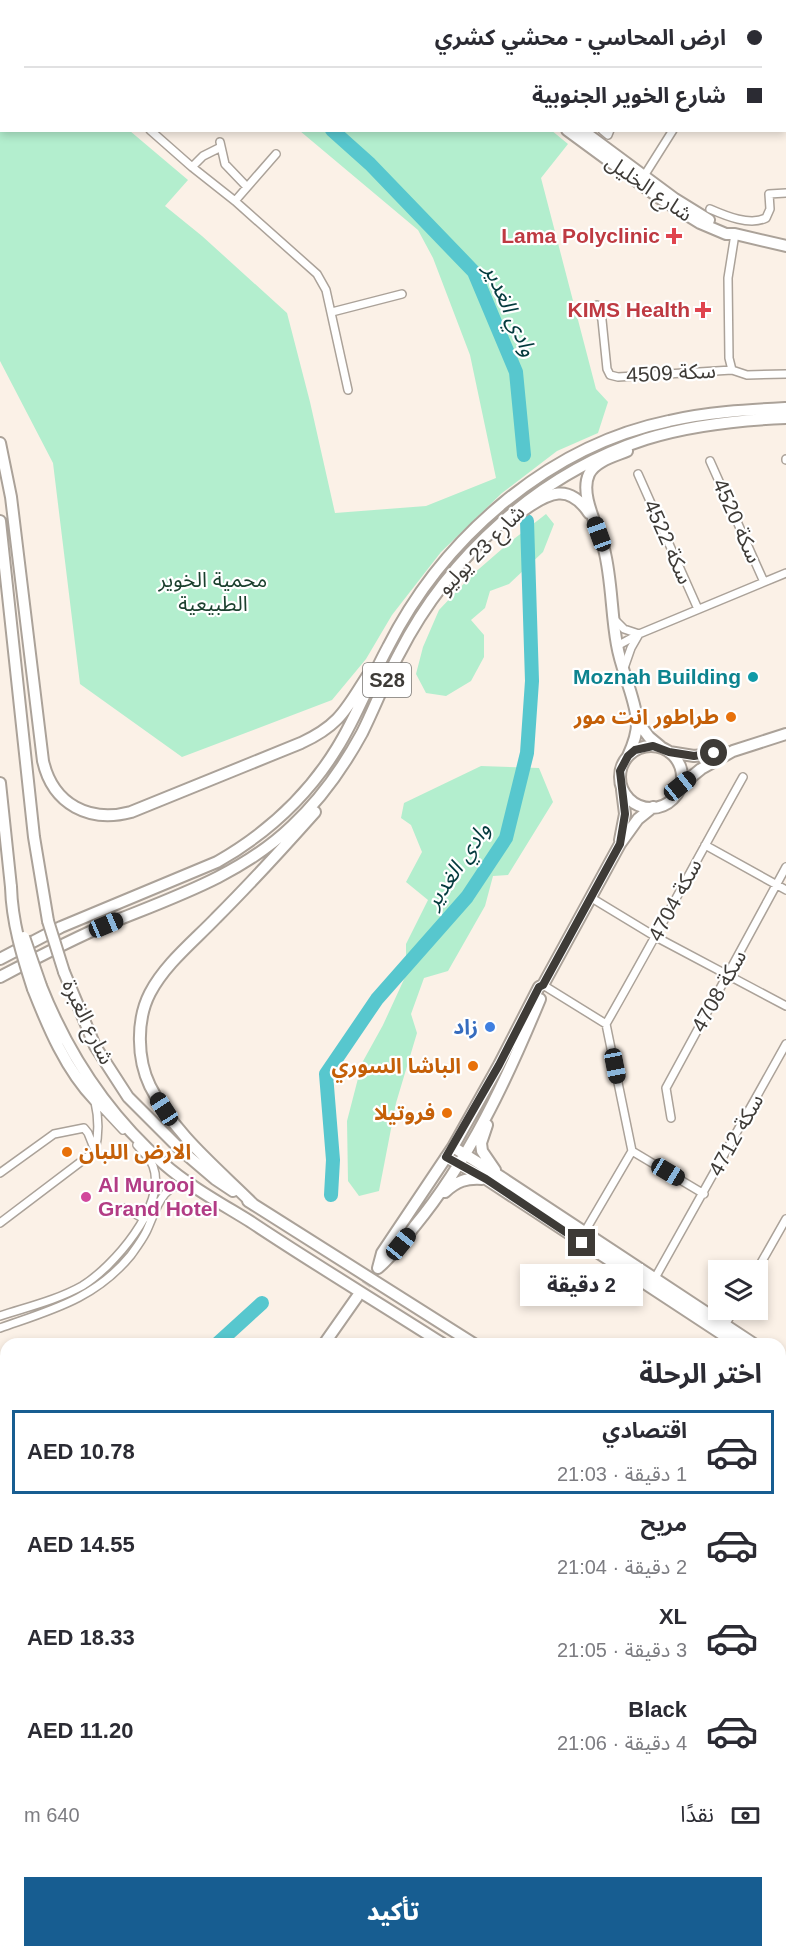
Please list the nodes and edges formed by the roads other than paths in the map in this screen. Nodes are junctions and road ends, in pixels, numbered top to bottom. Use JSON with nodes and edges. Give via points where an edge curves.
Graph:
{"nodes":[{"id":1,"x":152,"y":132,"type":"edge"},
{"id":2,"x":570,"y":132,"type":"edge"},
{"id":3,"x":585,"y":132,"type":"edge"},
{"id":4,"x":673,"y":132,"type":"edge"},
{"id":5,"x":276,"y":154,"type":"dead end"},
{"id":6,"x":192,"y":167,"type":"junction"},
{"id":7,"x":644,"y":176,"type":"junction"},
{"id":8,"x":247,"y":187,"type":"junction"},
{"id":9,"x":786,"y":193,"type":"edge"},
{"id":10,"x":235,"y":201,"type":"junction"},
{"id":11,"x":710,"y":208,"type":"dead end"},
{"id":12,"x":735,"y":234,"type":"junction"},
{"id":13,"x":786,"y":246,"type":"edge"},
{"id":14,"x":402,"y":294,"type":"dead end"},
{"id":15,"x":597,"y":305,"type":"dead end"},
{"id":16,"x":332,"y":312,"type":"junction"},
{"id":17,"x":732,"y":370,"type":"junction"},
{"id":18,"x":786,"y":374,"type":"edge"},
{"id":19,"x":348,"y":390,"type":"dead end"},
{"id":20,"x":786,"y":408,"type":"edge"},
{"id":21,"x":786,"y":418,"type":"edge"},
{"id":22,"x":681,"y":430,"type":"junction"},
{"id":23,"x":0,"y":442,"type":"edge"},
{"id":24,"x":710,"y":461,"type":"dead end"},
{"id":25,"x":638,"y":474,"type":"dead end"},
{"id":26,"x":594,"y":520,"type":"junction"},
{"id":27,"x":0,"y":521,"type":"edge"},
{"id":28,"x":489,"y":534,"type":"junction"},
{"id":29,"x":786,"y":573,"type":"edge"},
{"id":30,"x":764,"y":582,"type":"junction"},
{"id":31,"x":698,"y":609,"type":"junction"},
{"id":32,"x":613,"y":618,"type":"junction"},
{"id":33,"x":639,"y":634,"type":"junction"},
{"id":34,"x":388,"y":645,"type":"junction"},
{"id":35,"x":617,"y":646,"type":"junction"},
{"id":36,"x":624,"y":669,"type":"junction"},
{"id":37,"x":637,"y":721,"type":"junction"},
{"id":38,"x":363,"y":730,"type":"junction"},
{"id":39,"x":786,"y":734,"type":"edge"},
{"id":40,"x":665,"y":750,"type":"junction"},
{"id":41,"x":733,"y":751,"type":"junction"},
{"id":42,"x":628,"y":756,"type":"junction"},
{"id":43,"x":743,"y":777,"type":"dead end"},
{"id":44,"x":0,"y":783,"type":"edge"},
{"id":45,"x":680,"y":786,"type":"junction"},
{"id":46,"x":622,"y":789,"type":"junction"},
{"id":47,"x":653,"y":807,"type":"junction"},
{"id":48,"x":620,"y":844,"type":"junction"},
{"id":49,"x":705,"y":845,"type":"junction"},
{"id":50,"x":786,"y":867,"type":"edge"},
{"id":51,"x":777,"y":884,"type":"junction"},
{"id":52,"x":786,"y":890,"type":"edge"},
{"id":53,"x":590,"y":897,"type":"junction"},
{"id":54,"x":656,"y":937,"type":"junction"},
{"id":55,"x":0,"y":959,"type":"edge"},
{"id":56,"x":728,"y":976,"type":"junction"},
{"id":57,"x":0,"y":977,"type":"edge"},
{"id":58,"x":543,"y":985,"type":"junction"},
{"id":59,"x":37,"y":987,"type":"junction"},
{"id":60,"x":786,"y":1006,"type":"edge"},
{"id":61,"x":606,"y":1024,"type":"junction"},
{"id":62,"x":786,"y":1044,"type":"edge"},
{"id":63,"x":95,"y":1100,"type":"junction"},
{"id":64,"x":487,"y":1116,"type":"junction"},
{"id":65,"x":671,"y":1118,"type":"dead end"},
{"id":66,"x":94,"y":1150,"type":"junction"},
{"id":67,"x":632,"y":1151,"type":"junction"},
{"id":68,"x":450,"y":1152,"type":"junction"},
{"id":69,"x":462,"y":1159,"type":"junction"},
{"id":70,"x":0,"y":1173,"type":"edge"},
{"id":71,"x":501,"y":1177,"type":"junction"},
{"id":72,"x":486,"y":1179,"type":"junction"},
{"id":73,"x":207,"y":1194,"type":"junction"},
{"id":74,"x":704,"y":1194,"type":"junction"},
{"id":75,"x":438,"y":1198,"type":"junction"},
{"id":76,"x":254,"y":1205,"type":"junction"},
{"id":77,"x":125,"y":1208,"type":"dead end"},
{"id":78,"x":144,"y":1219,"type":"junction"},
{"id":79,"x":786,"y":1220,"type":"edge"},
{"id":80,"x":0,"y":1223,"type":"edge"},
{"id":81,"x":584,"y":1233,"type":"junction"},
{"id":82,"x":778,"y":1234,"type":"junction"},
{"id":83,"x":786,"y":1239,"type":"edge"},
{"id":84,"x":763,"y":1260,"type":"edge"},
{"id":85,"x":655,"y":1278,"type":"junction"},
{"id":86,"x":357,"y":1298,"type":"tunnel mouth"},
{"id":87,"x":0,"y":1316,"type":"edge"},
{"id":88,"x":728,"y":1320,"type":"edge"},
{"id":89,"x":725,"y":1325,"type":"junction"},
{"id":90,"x":0,"y":1328,"type":"edge"},
{"id":91,"x":328,"y":1338,"type":"edge"},
{"id":92,"x":434,"y":1338,"type":"edge"},
{"id":93,"x":465,"y":1338,"type":"edge"},
{"id":94,"x":728,"y":1338,"type":"edge"},
{"id":95,"x":745,"y":1338,"type":"edge"}],
"edges":[{"from":1,"to":6,"type":"street"},
{"from":2,"to":12,"type":"main road","name":"شارع الخليل","via":[[683,214],[726,234]]},
{"from":3,"to":7,"type":"main road","name":"شارع الخليل"},
{"from":4,"to":7,"type":"street"},
{"from":5,"to":8,"type":"street"},
{"from":6,"to":8,"type":"street","via":[[220,144],[228,169]]},
{"from":6,"to":10,"type":"street"},
{"from":7,"to":12,"type":"main road","name":"شارع الخليل"},
{"from":8,"to":10,"type":"street"},
{"from":9,"to":11,"type":"street","via":[[769,194],[770,209],[760,221],[729,217]]},
{"from":10,"to":16,"type":"street","via":[[317,274]]},
{"from":12,"to":13,"type":"main road","name":"شارع الخليل"},
{"from":12,"to":17,"type":"street","name":"سكة 4509","via":[[728,278]]},
{"from":14,"to":16,"type":"street"},
{"from":15,"to":17,"type":"street","name":"سكة 4509","via":[[610,375]]},
{"from":16,"to":19,"type":"street"},
{"from":17,"to":18,"type":"street","name":"سكة 4509","via":[[747,375]]},
{"from":20,"to":34,"type":"main road","name":"شارع 23 يوليو","number":"S28","via":[[668,421],[605,441],[569,458],[504,502],[468,536],[428,582]]},
{"from":21,"to":22,"type":"main road","name":"شارع 23 يوليو","number":"S28"},
{"from":22,"to":26,"type":"main road","via":[[596,465],[586,483]]},
{"from":22,"to":28,"type":"main road","name":"شارع 23 يوليو","number":"S28","via":[[617,450],[584,466],[528,502]]},
{"from":23,"to":34,"type":"main road","via":[[11,496],[43,761],[57,791],[74,807],[84,812],[119,815],[325,731],[342,716]]},
{"from":24,"to":30,"type":"street","name":"سكة 4520"},
{"from":25,"to":31,"type":"street","name":"سكة 4522"},
{"from":26,"to":28,"type":"main road","via":[[575,497],[556,494],[540,499]]},
{"from":26,"to":32,"type":"main road","via":[[609,572]]},
{"from":27,"to":76,"type":"main road","name":"شارع الغبرة","bridge":true,"via":[[34,837],[48,921],[63,972],[95,1046],[128,1097],[214,1179]]},
{"from":28,"to":38,"type":"main road","name":"شارع 23 يوليو","number":"S28","via":[[445,581],[424,612],[399,653]]},
{"from":29,"to":30,"type":"street"},
{"from":30,"to":31,"type":"street"},
{"from":31,"to":33,"type":"street"},
{"from":32,"to":33,"type":"street","via":[[624,629]]},
{"from":32,"to":35,"type":"main road"},
{"from":33,"to":35,"type":"street"},
{"from":33,"to":36,"type":"street"},
{"from":34,"to":55,"type":"main road","name":"شارع 23 يوليو","number":"S28","via":[[338,747],[321,773],[279,819],[217,862],[69,923]]},
{"from":35,"to":36,"type":"main road"},
{"from":36,"to":37,"type":"main road"},
{"from":37,"to":40,"type":"main road"},
{"from":37,"to":42,"type":"main road"},
{"from":38,"to":57,"type":"main road","name":"شارع 23 يوليو","number":"S28","via":[[311,807],[260,853],[211,882],[96,929]]},
{"from":38,"to":76,"type":"main road","via":[[357,753],[316,811],[165,971],[149,994],[144,1010],[141,1054],[149,1084],[191,1145]]},
{"from":39,"to":41,"type":"main road"},
{"from":40,"to":41,"type":"main road","via":[[694,756]]},
{"from":40,"to":42,"type":"main road","via":[[644,747]]},
{"from":40,"to":45,"type":"main road","via":[[681,770]]},
{"from":41,"to":45,"type":"main road"},
{"from":42,"to":46,"type":"main road","via":[[620,771]]},
{"from":43,"to":49,"type":"street","name":"سكة 4704"},
{"from":44,"to":59,"type":"main road","name":"شارع الغبرة","bridge":true,"via":[[11,887]]},
{"from":45,"to":47,"type":"main road","via":[[667,803]]},
{"from":46,"to":47,"type":"main road","via":[[634,803]]},
{"from":46,"to":48,"type":"main road","via":[[625,814]]},
{"from":47,"to":48,"type":"main road","via":[[638,819]]},
{"from":48,"to":53,"type":"main road"},
{"from":49,"to":51,"type":"street"},
{"from":49,"to":54,"type":"street","name":"سكة 4704"},
{"from":50,"to":51,"type":"street","name":"سكة 4708"},
{"from":51,"to":52,"type":"street"},
{"from":51,"to":56,"type":"street","name":"سكة 4708"},
{"from":53,"to":54,"type":"street"},
{"from":53,"to":58,"type":"main road"},
{"from":54,"to":56,"type":"street"},
{"from":54,"to":61,"type":"street","name":"سكة 4704"},
{"from":56,"to":60,"type":"street"},
{"from":56,"to":65,"type":"street","name":"سكة 4708","via":[[666,1088]]},
{"from":58,"to":61,"type":"street"},
{"from":58,"to":64,"type":"main road","via":[[511,1069]]},
{"from":58,"to":68,"type":"main road"},
{"from":59,"to":63,"type":"main road","via":[[45,1018],[62,1052]]},
{"from":59,"to":73,"type":"main road","name":"شارع الغبرة","via":[[90,1082],[115,1115],[165,1165]]},
{"from":61,"to":67,"type":"street"},
{"from":62,"to":74,"type":"street","name":"سكة 4712"},
{"from":63,"to":66,"type":"street","via":[[99,1122]]},
{"from":63,"to":78,"type":"street","via":[[153,1165],[155,1179]]},
{"from":64,"to":69,"type":"main road"},
{"from":64,"to":71,"type":"main road","via":[[482,1151]]},
{"from":66,"to":70,"type":"street","via":[[84,1128],[59,1131]]},
{"from":66,"to":80,"type":"street"},
{"from":67,"to":74,"type":"street","name":"سكة 4712"},
{"from":67,"to":81,"type":"street"},
{"from":68,"to":69,"type":"main road"},
{"from":68,"to":75,"type":"main road","via":[[382,1253],[378,1268]]},
{"from":69,"to":71,"type":"main road"},
{"from":69,"to":72,"type":"main road"},
{"from":69,"to":75,"type":"main road"},
{"from":71,"to":81,"type":"main road"},
{"from":72,"to":75,"type":"main road","via":[[457,1182]]},
{"from":72,"to":94,"type":"main road"},
{"from":73,"to":90,"type":"street","via":[[184,1185],[171,1189],[162,1197],[134,1251],[108,1279],[75,1301]]},
{"from":73,"to":92,"type":"main road","name":"شارع الغبرة"},
{"from":74,"to":85,"type":"street","name":"سكة 4712"},
{"from":76,"to":93,"type":"main road","name":"شارع الغبرة"},
{"from":77,"to":78,"type":"street"},
{"from":78,"to":87,"type":"street","via":[[111,1263],[82,1286]]},
{"from":79,"to":82,"type":"street"},
{"from":81,"to":85,"type":"main road"},
{"from":82,"to":83,"type":"street"},
{"from":82,"to":84,"type":"street"},
{"from":85,"to":89,"type":"main road"},
{"from":86,"to":91,"type":"main road"},
{"from":88,"to":89,"type":"street"},
{"from":89,"to":95,"type":"main road"}]}
